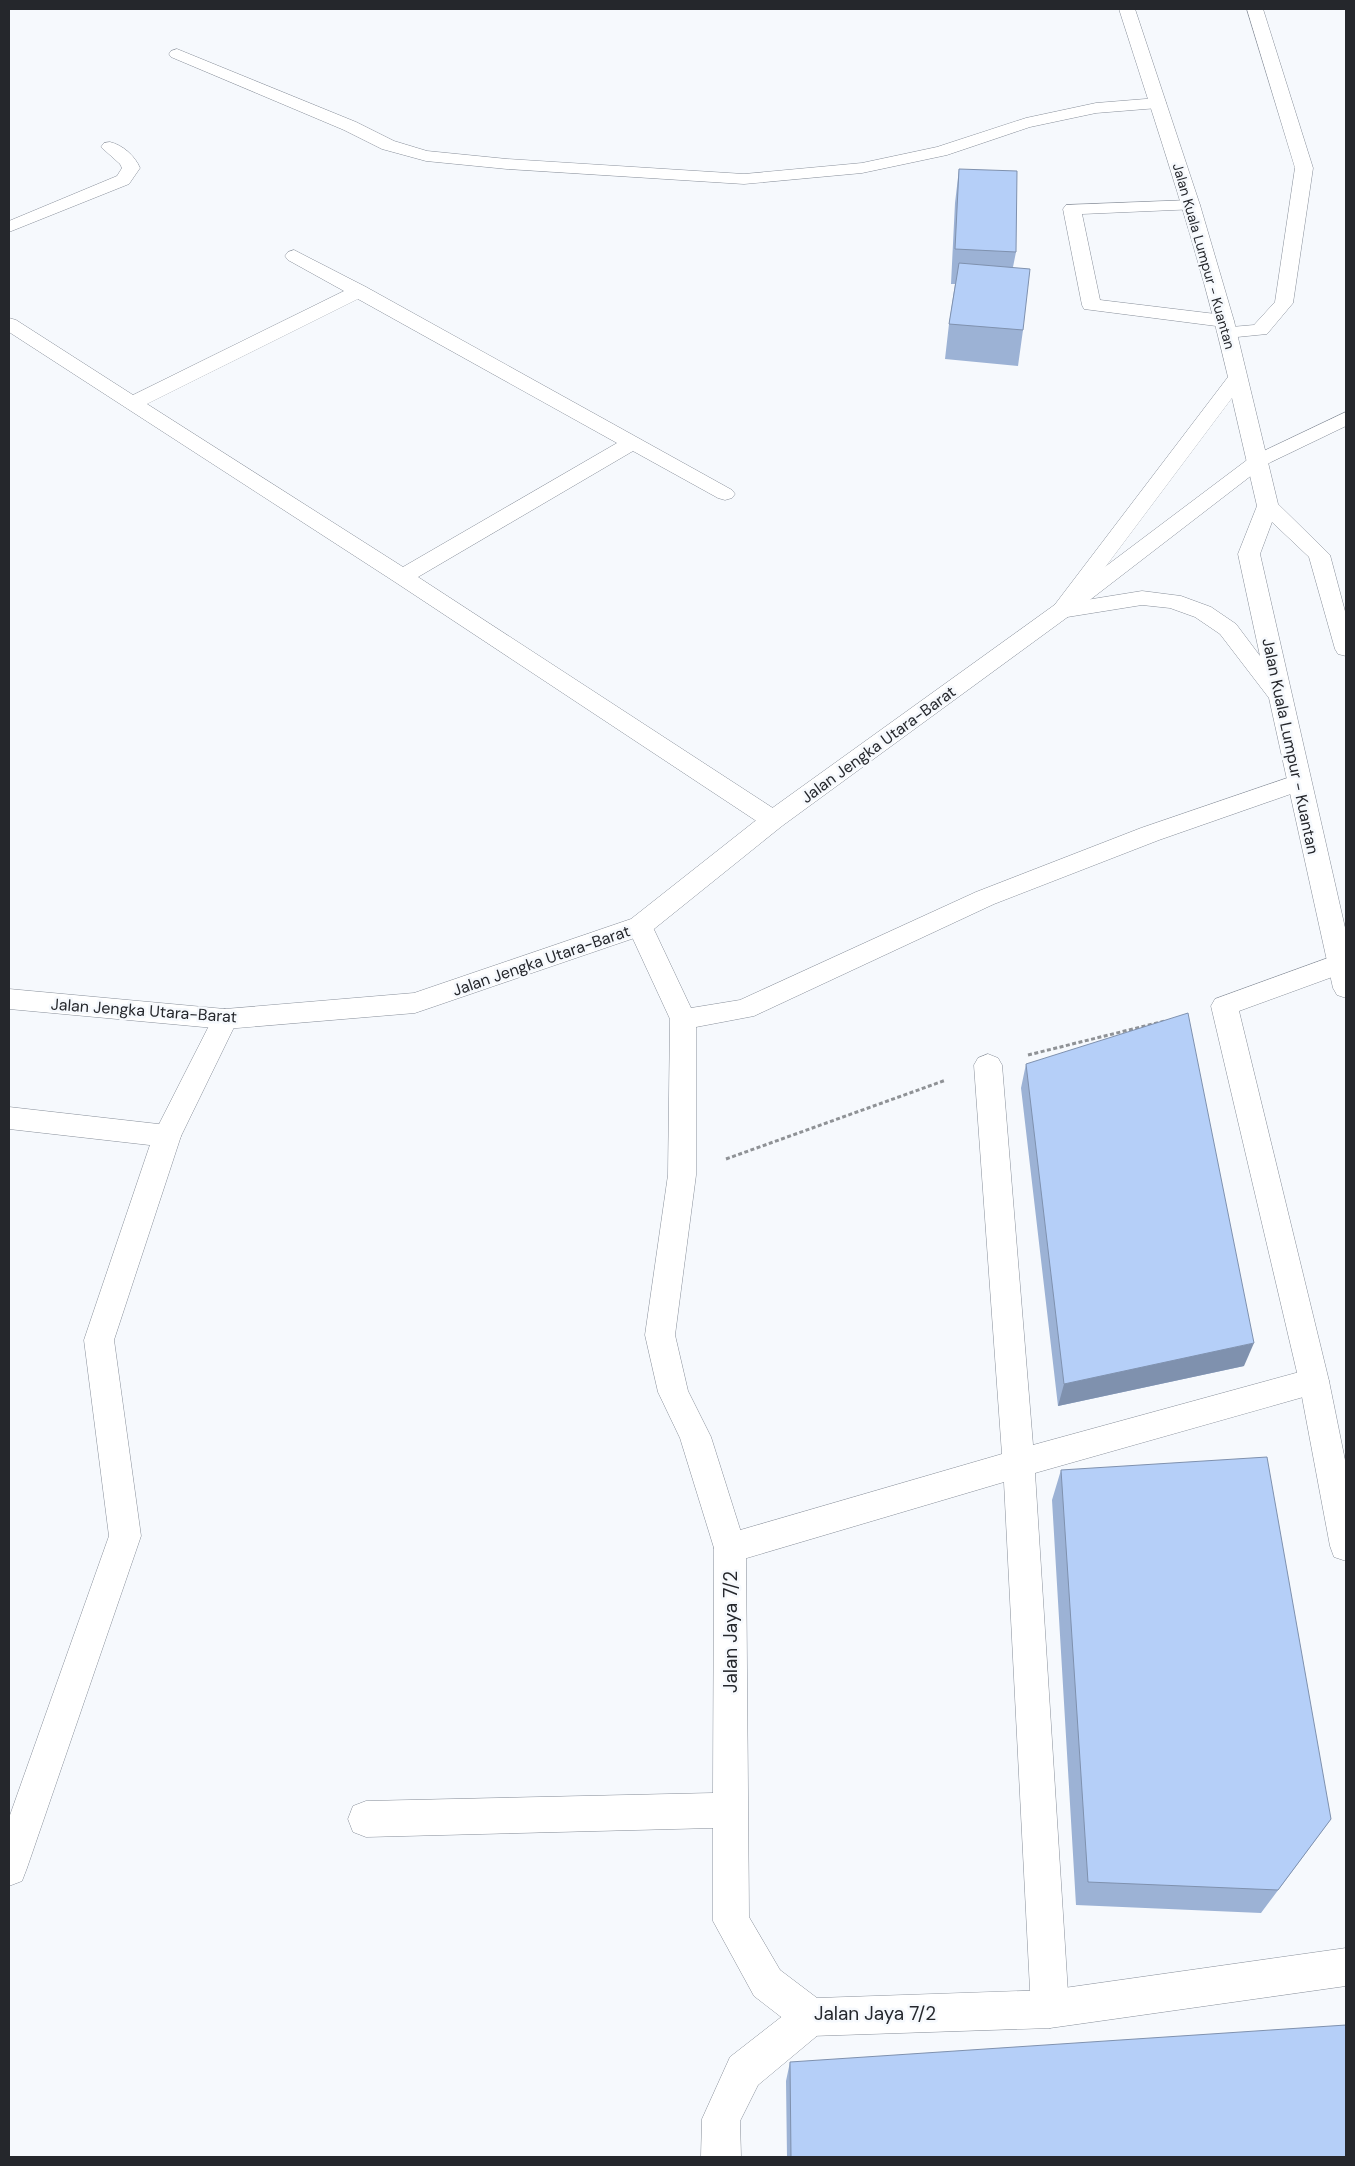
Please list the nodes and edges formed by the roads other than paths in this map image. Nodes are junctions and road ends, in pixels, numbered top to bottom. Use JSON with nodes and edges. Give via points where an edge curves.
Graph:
{"nodes":[{"id":1,"x":1127,"y":9,"type":"edge"},
{"id":2,"x":1255,"y":9,"type":"edge"},
{"id":3,"x":177,"y":54,"type":"dead end"},
{"id":4,"x":1158,"y":103,"type":"junction"},
{"id":5,"x":110,"y":147,"type":"dead end"},
{"id":6,"x":1191,"y":205,"type":"junction"},
{"id":7,"x":9,"y":227,"type":"edge"},
{"id":8,"x":294,"y":256,"type":"dead end"},
{"id":9,"x":358,"y":291,"type":"junction"},
{"id":10,"x":9,"y":324,"type":"edge"},
{"id":11,"x":1225,"y":326,"type":"junction"},
{"id":12,"x":1238,"y":378,"type":"junction"},
{"id":13,"x":132,"y":403,"type":"junction"},
{"id":14,"x":1346,"y":418,"type":"edge"},
{"id":15,"x":632,"y":443,"type":"junction"},
{"id":16,"x":1258,"y":461,"type":"junction"},
{"id":17,"x":725,"y":494,"type":"dead end"},
{"id":18,"x":1268,"y":506,"type":"junction"},
{"id":19,"x":403,"y":577,"type":"junction"},
{"id":20,"x":1061,"y":611,"type":"junction"},
{"id":21,"x":1339,"y":617,"type":"edge"},
{"id":22,"x":1346,"y":649,"type":"edge"},
{"id":23,"x":1281,"y":699,"type":"junction"},
{"id":24,"x":1299,"y":782,"type":"junction"},
{"id":25,"x":773,"y":820,"type":"junction"},
{"id":26,"x":640,"y":926,"type":"junction"},
{"id":27,"x":1342,"y":962,"type":"edge"},
{"id":28,"x":9,"y":999,"type":"edge"},
{"id":29,"x":683,"y":1019,"type":"junction"},
{"id":30,"x":225,"y":1020,"type":"junction"},
{"id":31,"x":988,"y":1065,"type":"dead end"},
{"id":32,"x":9,"y":1118,"type":"edge"},
{"id":33,"x":167,"y":1136,"type":"junction"},
{"id":34,"x":1314,"y":1381,"type":"junction"},
{"id":35,"x":1019,"y":1463,"type":"junction"},
{"id":36,"x":1346,"y":1546,"type":"edge"},
{"id":37,"x":730,"y":1548,"type":"junction"},
{"id":38,"x":731,"y":1810,"type":"junction"},
{"id":39,"x":366,"y":1820,"type":"dead end"},
{"id":40,"x":9,"y":1868,"type":"edge"},
{"id":41,"x":1346,"y":1967,"type":"edge"},
{"id":42,"x":1050,"y":2009,"type":"junction"},
{"id":43,"x":811,"y":2017,"type":"junction"},
{"id":44,"x":721,"y":2157,"type":"edge"}],
"edges":[{"from":1,"to":4,"type":"main road","name":"Jalan Kuala Lumpur - Kuantan"},
{"from":2,"to":11,"type":"main road","via":[[1304,168],[1284,303],[1260,330]]},
{"from":3,"to":4,"type":"main road","via":[[388,145],[426,156],[744,179],[862,168],[941,151],[1026,123],[1096,108]]},
{"from":4,"to":6,"type":"main road","name":"Jalan Kuala Lumpur - Kuantan"},
{"from":5,"to":7,"type":"main road","via":[[128,161],[131,168],[122,180]]},
{"from":6,"to":11,"type":"main road","name":"Jalan Kuala Lumpur - Kuantan"},
{"from":6,"to":11,"type":"main road","via":[[1072,209],[1091,305]]},
{"from":8,"to":9,"type":"main road"},
{"from":9,"to":13,"type":"main road"},
{"from":9,"to":15,"type":"main road"},
{"from":10,"to":13,"type":"main road"},
{"from":11,"to":12,"type":"main road","name":"Jalan Kuala Lumpur - Kuantan"},
{"from":12,"to":16,"type":"main road","name":"Jalan Kuala Lumpur - Kuantan"},
{"from":12,"to":20,"type":"main road"},
{"from":13,"to":19,"type":"main road"},
{"from":14,"to":16,"type":"main road","name":"Jalan Jengka Utara-Barat"},
{"from":15,"to":17,"type":"main road"},
{"from":15,"to":19,"type":"main road"},
{"from":16,"to":18,"type":"main road","name":"Jalan Kuala Lumpur - Kuantan"},
{"from":16,"to":20,"type":"main road","name":"Jalan Jengka Utara-Barat"},
{"from":18,"to":21,"type":"main road","via":[[1319,555]]},
{"from":18,"to":23,"type":"main road","name":"Jalan Kuala Lumpur - Kuantan","via":[[1249,554]]},
{"from":19,"to":25,"type":"main road"},
{"from":20,"to":23,"type":"main road","via":[[1142,598],[1173,601],[1203,612],[1228,629]]},
{"from":20,"to":25,"type":"main road","name":"Jalan Jengka Utara-Barat"},
{"from":21,"to":22,"type":"main road"},
{"from":23,"to":24,"type":"main road","name":"Jalan Kuala Lumpur - Kuantan"},
{"from":24,"to":27,"type":"main road","name":"Jalan Kuala Lumpur - Kuantan"},
{"from":24,"to":29,"type":"main road","via":[[1150,834],[985,898],[745,1009]]},
{"from":25,"to":26,"type":"main road","name":"Jalan Jengka Utara-Barat"},
{"from":26,"to":29,"type":"main road"},
{"from":26,"to":30,"type":"main road","name":"Jalan Jengka Utara-Barat","via":[[415,1002]]},
{"from":27,"to":34,"type":"main road","via":[[1224,1006]]},
{"from":28,"to":30,"type":"main road","name":"Jalan Jengka Utara-Barat"},
{"from":29,"to":37,"type":"main road","name":"Jalan Jaya 7/2","via":[[682,1174],[660,1335],[673,1392],[695,1437]]},
{"from":30,"to":33,"type":"main road"},
{"from":31,"to":35,"type":"main road"},
{"from":32,"to":33,"type":"main road"},
{"from":33,"to":40,"type":"main road","via":[[100,1340],[125,1536]]},
{"from":34,"to":35,"type":"main road"},
{"from":34,"to":36,"type":"main road"},
{"from":35,"to":37,"type":"main road"},
{"from":35,"to":42,"type":"main road"},
{"from":37,"to":38,"type":"main road","name":"Jalan Jaya 7/2"},
{"from":38,"to":39,"type":"main road"},
{"from":38,"to":43,"type":"main road","name":"Jalan Jaya 7/2","via":[[731,1921],[767,1984]]},
{"from":41,"to":42,"type":"main road","name":"Jalan Jaya 7/2"},
{"from":42,"to":43,"type":"main road","name":"Jalan Jaya 7/2"},
{"from":43,"to":44,"type":"main road","via":[[744,2071],[721,2119]]}]}
